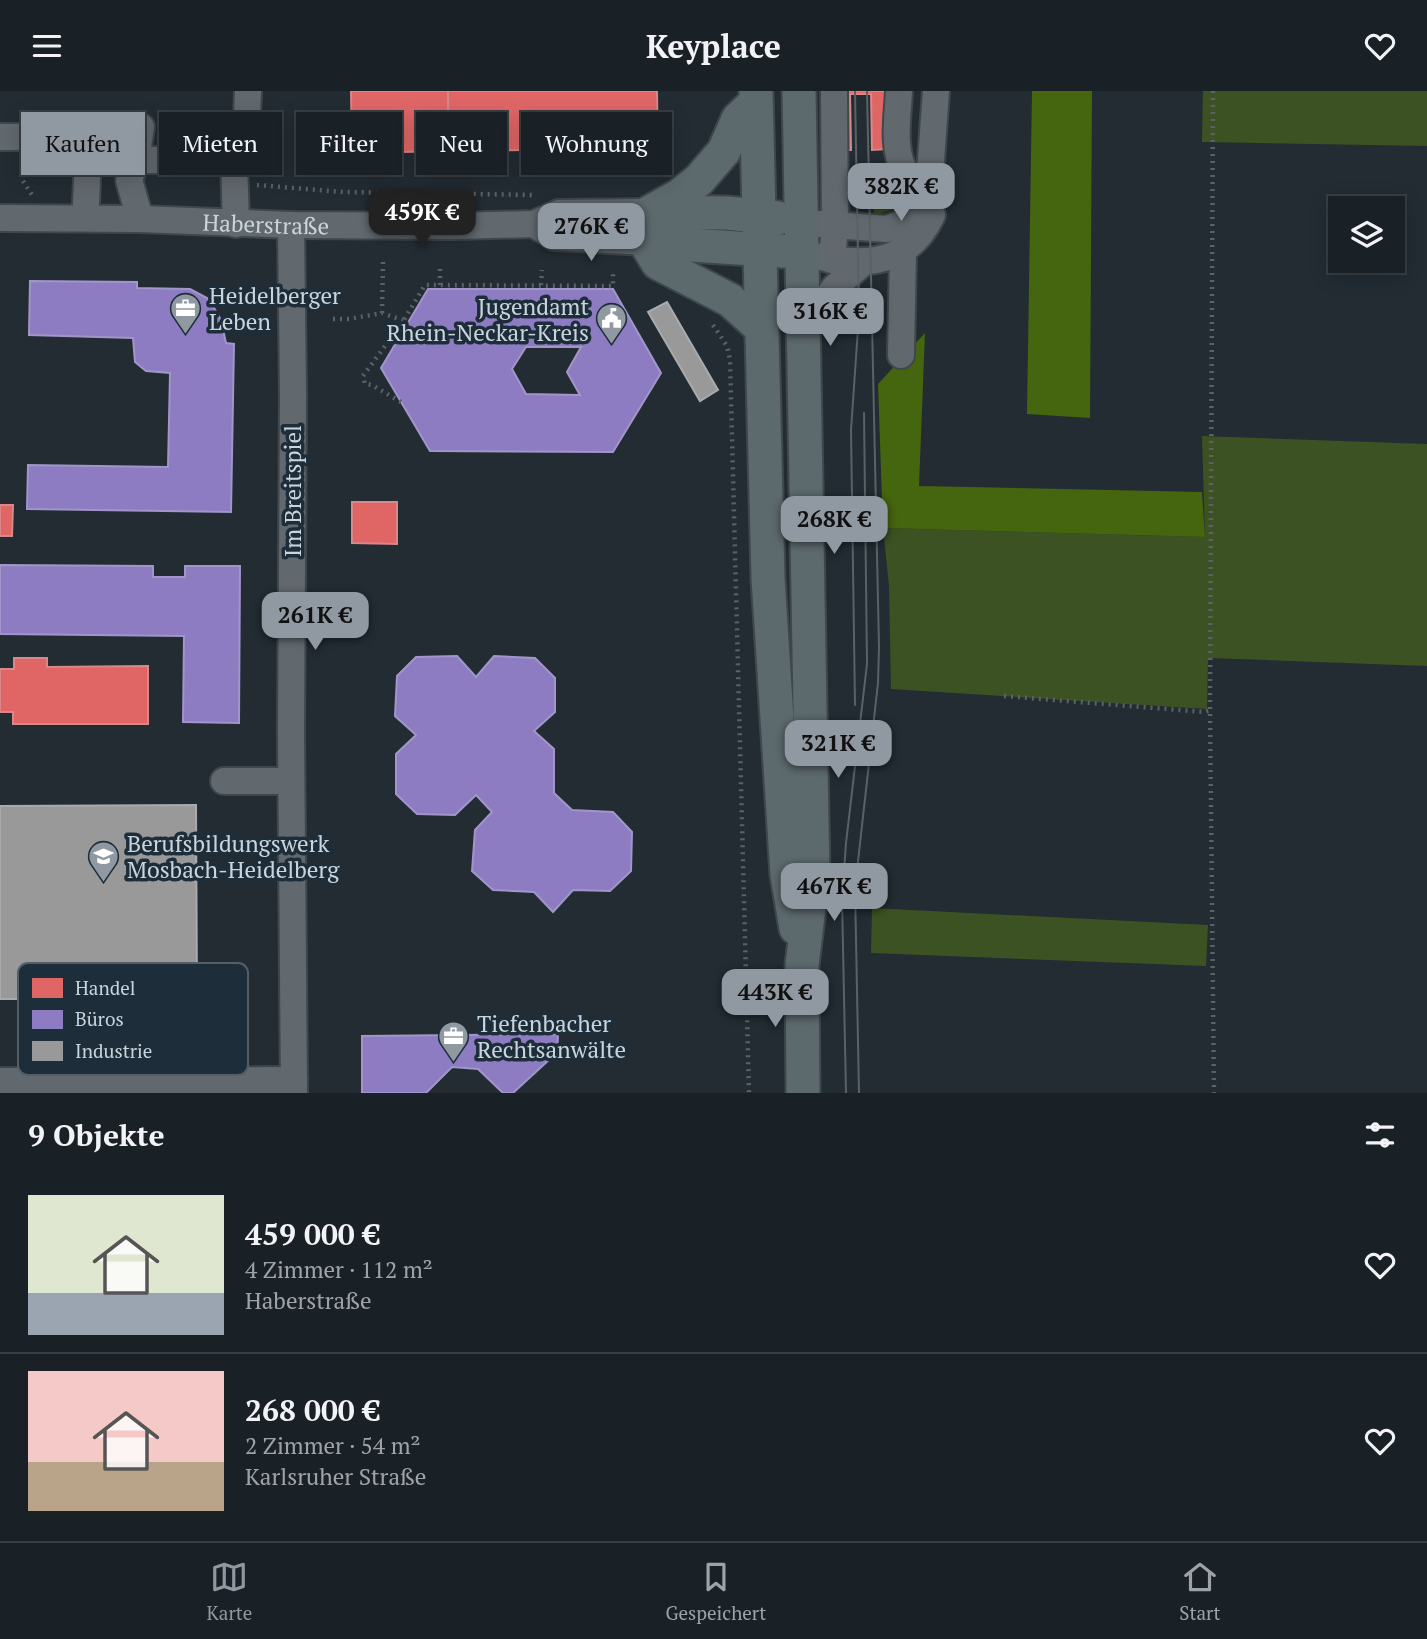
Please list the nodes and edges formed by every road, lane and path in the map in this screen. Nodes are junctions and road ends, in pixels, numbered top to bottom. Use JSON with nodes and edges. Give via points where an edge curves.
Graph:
{"nodes":[{"id":1,"x":248,"y":91,"type":"edge"},
{"id":2,"x":799,"y":91,"type":"edge"},
{"id":3,"x":834,"y":91,"type":"edge"},
{"id":4,"x":899,"y":91,"type":"edge"},
{"id":5,"x":936,"y":91,"type":"edge"},
{"id":6,"x":1213,"y":91,"type":"edge"},
{"id":7,"x":756,"y":96,"type":"edge"},
{"id":8,"x":247,"y":112,"type":"edge"},
{"id":9,"x":0,"y":137,"type":"edge"},
{"id":10,"x":0,"y":153,"type":"edge"},
{"id":11,"x":131,"y":175,"type":"edge"},
{"id":12,"x":235,"y":175,"type":"edge"},
{"id":13,"x":256,"y":175,"type":"edge"},
{"id":14,"x":538,"y":195,"type":"dead end"},
{"id":15,"x":930,"y":208,"type":"junction"},
{"id":16,"x":758,"y":216,"type":"junction"},
{"id":17,"x":0,"y":218,"type":"edge"},
{"id":18,"x":81,"y":218,"type":"junction"},
{"id":19,"x":140,"y":219,"type":"junction"},
{"id":20,"x":236,"y":224,"type":"junction"},
{"id":21,"x":291,"y":225,"type":"junction"},
{"id":22,"x":835,"y":226,"type":"junction"},
{"id":23,"x":647,"y":227,"type":"junction"},
{"id":24,"x":811,"y":245,"type":"junction"},
{"id":25,"x":759,"y":250,"type":"junction"},
{"id":26,"x":899,"y":253,"type":"junction"},
{"id":27,"x":865,"y":261,"type":"junction"},
{"id":28,"x":383,"y":262,"type":"dead end"},
{"id":29,"x":440,"y":265,"type":"dead end"},
{"id":30,"x":542,"y":270,"type":"dead end"},
{"id":31,"x":613,"y":274,"type":"dead end"},
{"id":32,"x":440,"y":285,"type":"junction"},
{"id":33,"x":541,"y":285,"type":"junction"},
{"id":34,"x":719,"y":293,"type":"junction"},
{"id":35,"x":382,"y":313,"type":"junction"},
{"id":36,"x":803,"y":317,"type":"junction"},
{"id":37,"x":333,"y":319,"type":"dead end"},
{"id":38,"x":406,"y":321,"type":"junction"},
{"id":39,"x":761,"y":328,"type":"junction"},
{"id":40,"x":901,"y":355,"type":"dead end"},
{"id":41,"x":401,"y":402,"type":"dead end"},
{"id":42,"x":1004,"y":696,"type":"dead end"},
{"id":43,"x":1210,"y":710,"type":"junction"},
{"id":44,"x":224,"y":781,"type":"dead end"},
{"id":45,"x":291,"y":781,"type":"junction"},
{"id":46,"x":802,"y":964,"type":"junction"},
{"id":47,"x":0,"y":1081,"type":"edge"},
{"id":48,"x":294,"y":1086,"type":"edge"},
{"id":49,"x":749,"y":1093,"type":"edge"},
{"id":50,"x":803,"y":1093,"type":"edge"},
{"id":51,"x":1214,"y":1093,"type":"edge"}],
"edges":[{"from":1,"to":8,"type":"street"},
{"from":2,"to":24,"type":"main road"},
{"from":3,"to":22,"type":"street"},
{"from":4,"to":15,"type":"street","via":[[901,162]]},
{"from":5,"to":15,"type":"street"},
{"from":6,"to":43,"type":"path"},
{"from":7,"to":16,"type":"main road"},
{"from":7,"to":23,"type":"main road","via":[[738,119],[724,151]]},
{"from":9,"to":18,"type":"street","via":[[61,138],[83,147]]},
{"from":10,"to":18,"type":"street","via":[[70,155],[76,163]]},
{"from":11,"to":19,"type":"street"},
{"from":12,"to":20,"type":"street"},
{"from":13,"to":14,"type":"path","via":[[343,192]]},
{"from":15,"to":22,"type":"street","via":[[887,229]]},
{"from":15,"to":26,"type":"street","via":[[920,236]]},
{"from":16,"to":23,"type":"main road"},
{"from":16,"to":24,"type":"main road"},
{"from":16,"to":25,"type":"main road"},
{"from":17,"to":18,"type":"street","name":"Haberstraße"},
{"from":18,"to":19,"type":"street","name":"Haberstraße"},
{"from":19,"to":20,"type":"street","name":"Haberstraße"},
{"from":20,"to":21,"type":"street","name":"Haberstraße"},
{"from":21,"to":23,"type":"street","name":"Haberstraße","via":[[534,224],[554,237]]},
{"from":21,"to":45,"type":"street","name":"Im Breitspiel"},
{"from":22,"to":24,"type":"street"},
{"from":23,"to":25,"type":"main road"},
{"from":23,"to":34,"type":"main road","via":[[658,264]]},
{"from":24,"to":25,"type":"main road"},
{"from":24,"to":27,"type":"street"},
{"from":24,"to":36,"type":"main road"},
{"from":25,"to":39,"type":"main road"},
{"from":26,"to":27,"type":"street"},
{"from":26,"to":40,"type":"street"},
{"from":27,"to":36,"type":"street","via":[[824,303]]},
{"from":28,"to":35,"type":"path"},
{"from":29,"to":32,"type":"path"},
{"from":30,"to":33,"type":"path"},
{"from":31,"to":33,"type":"path","via":[[613,286]]},
{"from":32,"to":33,"type":"path"},
{"from":32,"to":38,"type":"path","via":[[425,285]]},
{"from":34,"to":39,"type":"main road"},
{"from":34,"to":49,"type":"path","via":[[708,317],[730,359]]},
{"from":35,"to":37,"type":"path"},
{"from":35,"to":38,"type":"path"},
{"from":36,"to":46,"type":"main road","via":[[813,875]]},
{"from":38,"to":41,"type":"path","via":[[363,376],[365,384]]},
{"from":39,"to":46,"type":"main road","via":[[771,639],[787,875]]},
{"from":42,"to":43,"type":"path"},
{"from":43,"to":51,"type":"path"},
{"from":44,"to":45,"type":"street"},
{"from":45,"to":48,"type":"street","name":"Im Breitspiel"},
{"from":46,"to":50,"type":"main road"},
{"from":47,"to":48,"type":"street"}]}
